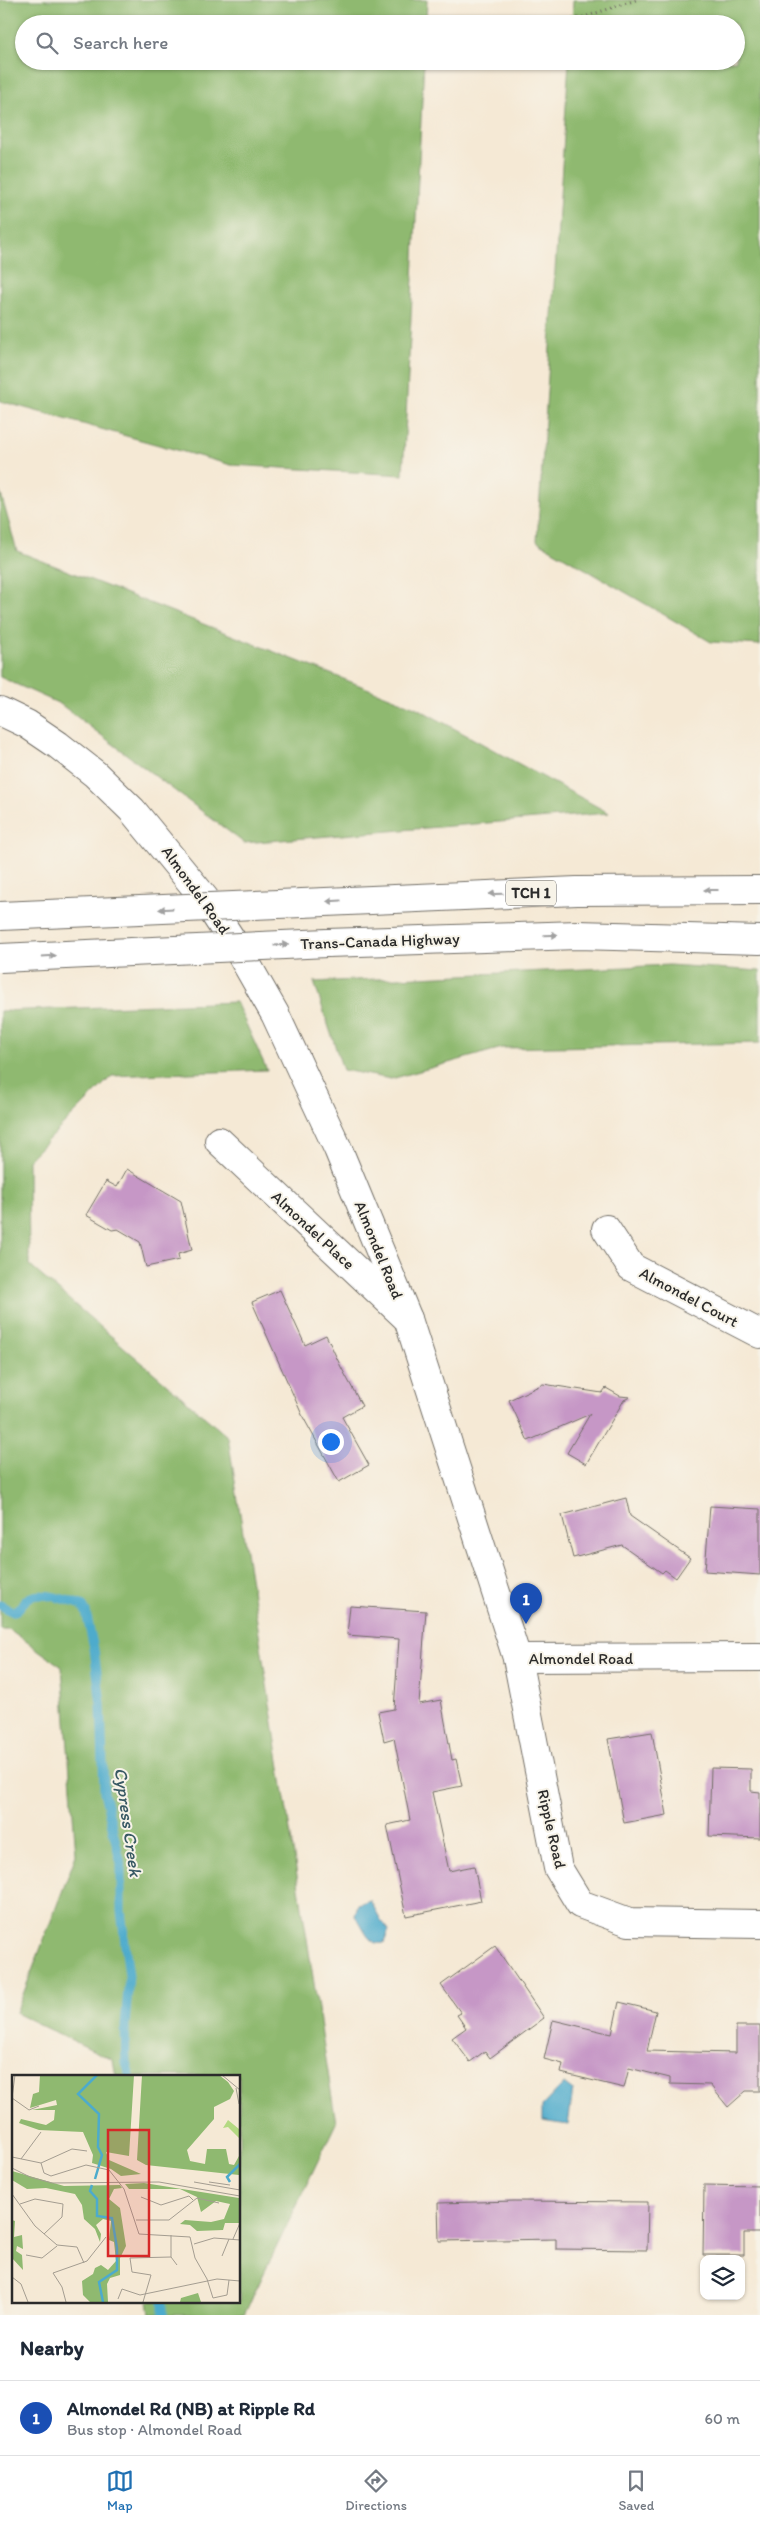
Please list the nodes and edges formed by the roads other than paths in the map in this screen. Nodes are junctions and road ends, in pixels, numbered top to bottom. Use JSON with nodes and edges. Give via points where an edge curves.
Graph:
{"nodes":[{"id":1,"x":0,"y":711,"type":"edge"},
{"id":2,"x":760,"y":890,"type":"edge"},
{"id":3,"x":0,"y":916,"type":"edge"},
{"id":4,"x":760,"y":940,"type":"edge"},
{"id":5,"x":0,"y":958,"type":"edge"},
{"id":6,"x":219,"y":1141,"type":"dead end"},
{"id":7,"x":606,"y":1230,"type":"dead end"},
{"id":8,"x":408,"y":1319,"type":"junction"},
{"id":9,"x":760,"y":1334,"type":"edge"},
{"id":10,"x":517,"y":1658,"type":"junction"},
{"id":11,"x":760,"y":1658,"type":"edge"},
{"id":12,"x":760,"y":1924,"type":"edge"}],
"edges":[{"from":1,"to":8,"type":"main road","name":"Almondel Road","via":[[27,724],[95,774],[132,810],[205,899],[275,1014],[307,1080]]},
{"from":2,"to":3,"type":"main road","number":"TCH 1","one_way":true,"bridge":true,"via":[[578,891]]},
{"from":5,"to":4,"type":"main road","name":"Trans-Canada Highway","one_way":true,"bridge":true,"via":[[578,935]]},
{"from":6,"to":8,"type":"main road","name":"Almondel Place"},
{"from":7,"to":9,"type":"main road","name":"Almondel Court","via":[[631,1267]]},
{"from":8,"to":10,"type":"main road","name":"Almondel Road"},
{"from":10,"to":11,"type":"main road","name":"Almondel Road"},
{"from":10,"to":12,"type":"main road","name":"Ripple Road","via":[[558,1868],[580,1904],[629,1922]]}]}
